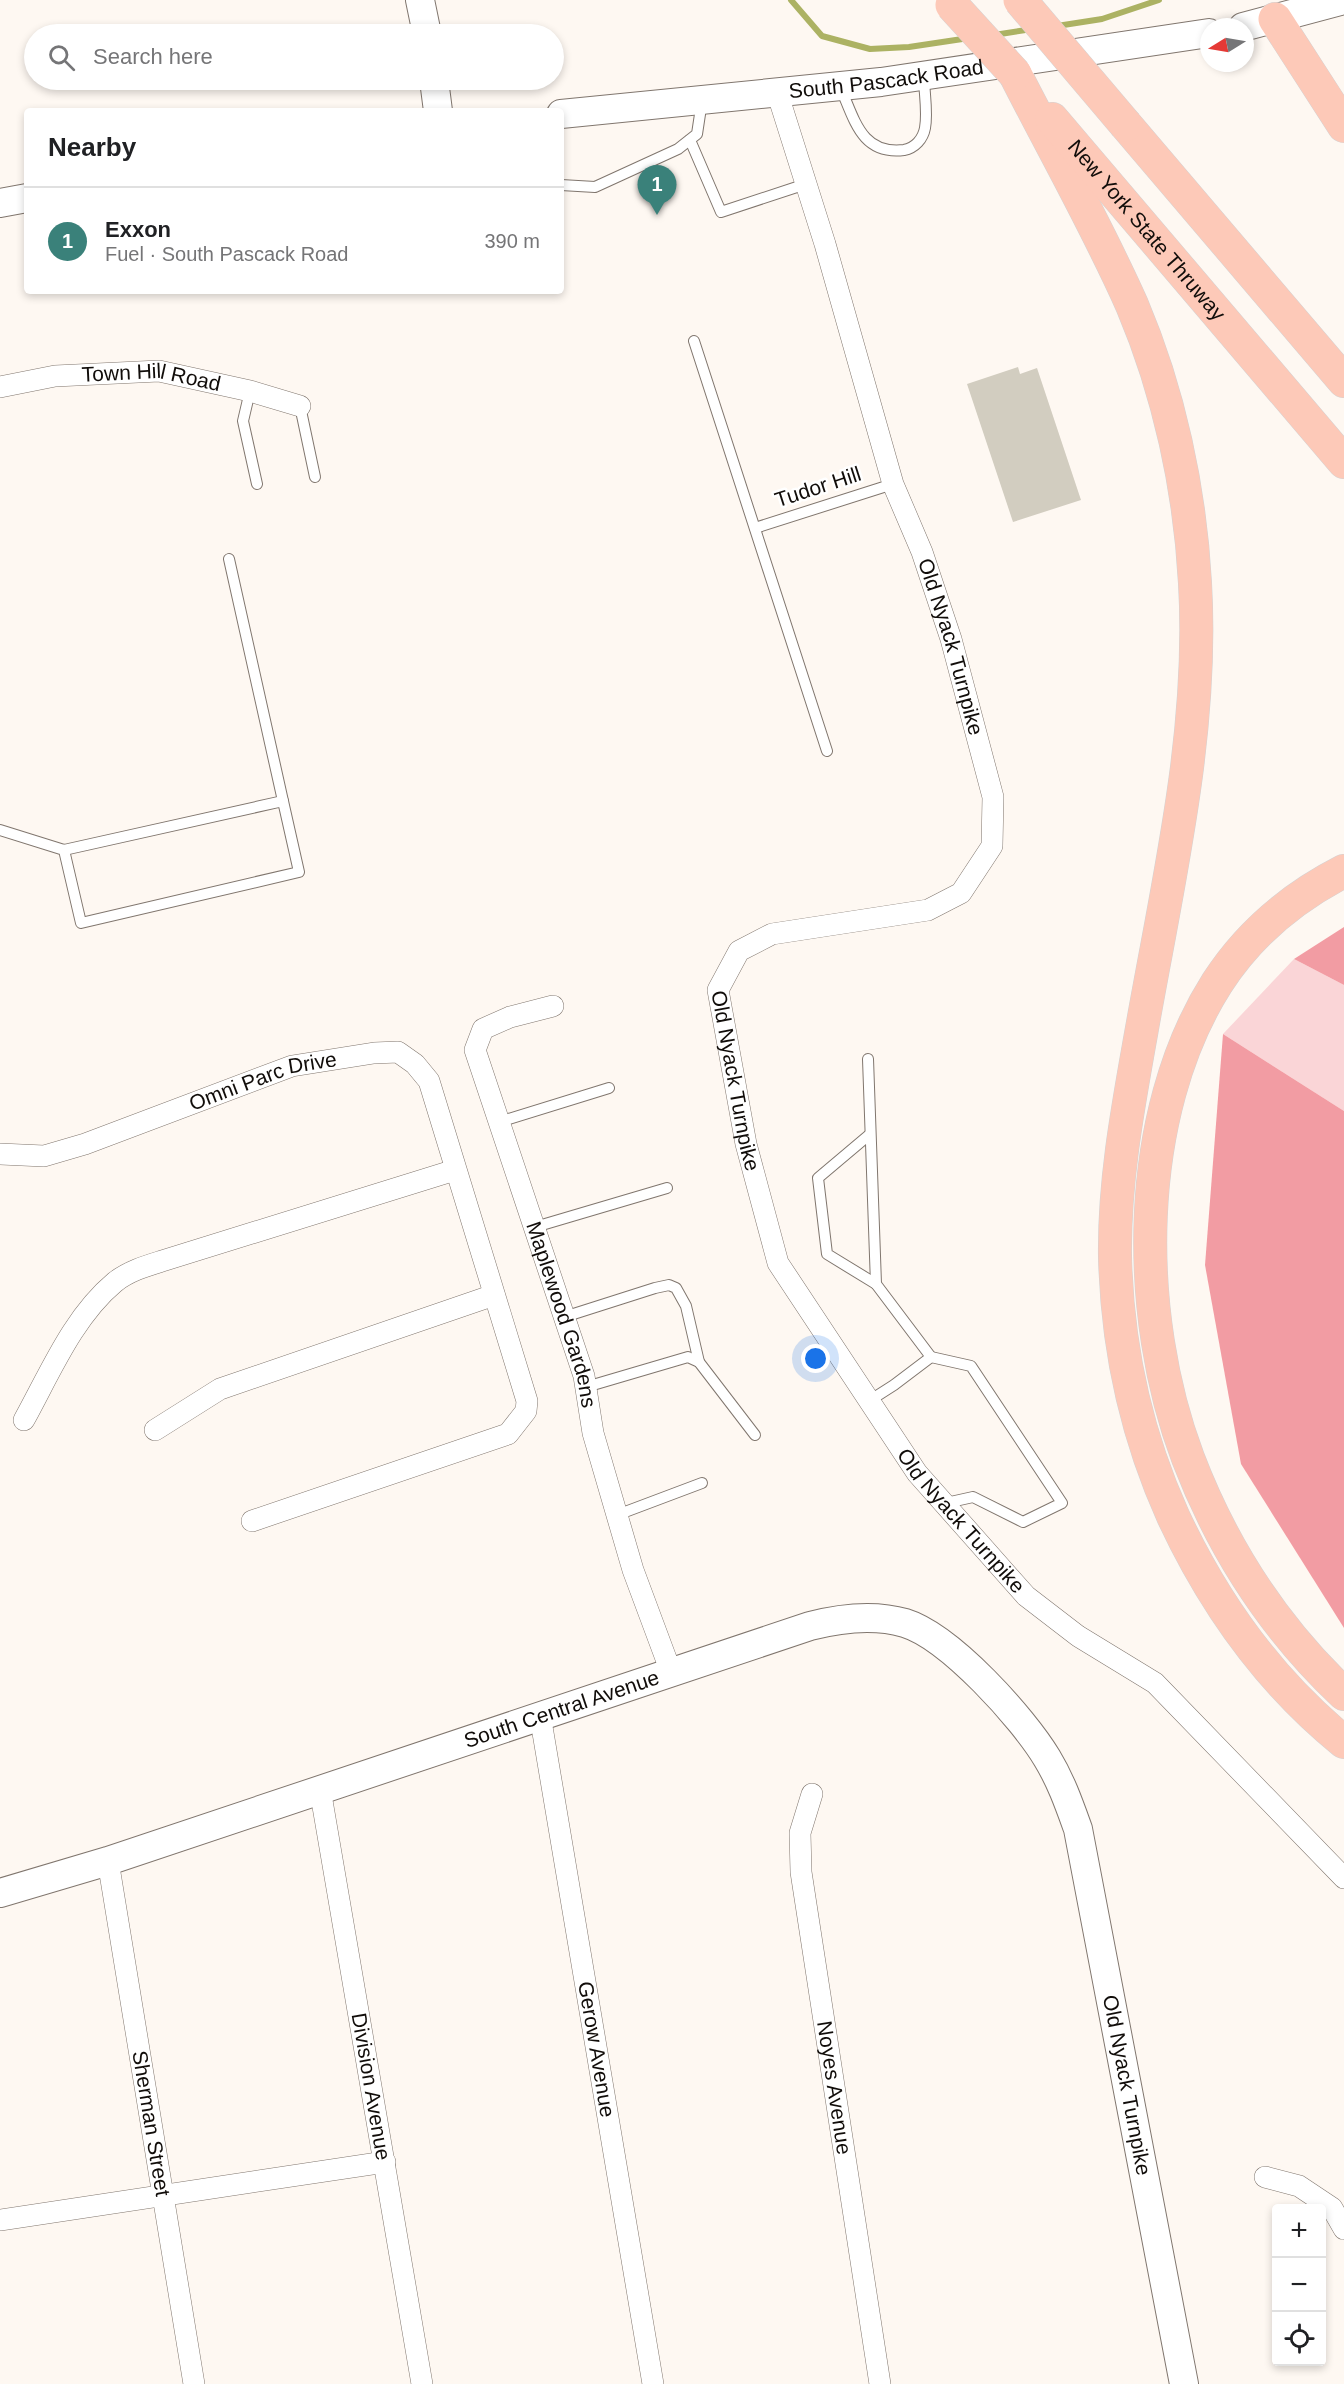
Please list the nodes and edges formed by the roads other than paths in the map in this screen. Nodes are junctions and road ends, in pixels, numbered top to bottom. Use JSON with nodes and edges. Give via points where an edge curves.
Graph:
{"nodes":[{"id":1,"x":420,"y":0,"type":"edge"},
{"id":2,"x":1020,"y":0,"type":"edge"},
{"id":3,"x":1344,"y":0,"type":"edge"},
{"id":4,"x":950,"y":2,"type":"edge"},
{"id":5,"x":1271,"y":10,"type":"edge"},
{"id":6,"x":1254,"y":20,"type":"edge"},
{"id":7,"x":425,"y":24,"type":"edge"},
{"id":8,"x":1200,"y":34,"type":"edge"},
{"id":9,"x":924,"y":76,"type":"junction"},
{"id":10,"x":840,"y":87,"type":"junction"},
{"id":11,"x":435,"y":90,"type":"edge"},
{"id":12,"x":777,"y":92,"type":"junction"},
{"id":13,"x":703,"y":99,"type":"junction"},
{"id":14,"x":438,"y":108,"type":"edge"},
{"id":15,"x":564,"y":114,"type":"edge"},
{"id":16,"x":1344,"y":126,"type":"edge"},
{"id":17,"x":690,"y":140,"type":"junction"},
{"id":18,"x":1075,"y":165,"type":"junction"},
{"id":19,"x":806,"y":184,"type":"junction"},
{"id":20,"x":564,"y":185,"type":"edge"},
{"id":21,"x":24,"y":199,"type":"edge"},
{"id":22,"x":0,"y":203,"type":"edge"},
{"id":23,"x":694,"y":341,"type":"dead end"},
{"id":24,"x":1344,"y":381,"type":"edge"},
{"id":25,"x":0,"y":387,"type":"edge"},
{"id":26,"x":250,"y":391,"type":"junction"},
{"id":27,"x":300,"y":406,"type":"joint"},
{"id":28,"x":1344,"y":462,"type":"edge"},
{"id":29,"x":315,"y":477,"type":"dead end"},
{"id":30,"x":257,"y":484,"type":"dead end"},
{"id":31,"x":893,"y":484,"type":"junction"},
{"id":32,"x":755,"y":528,"type":"junction"},
{"id":33,"x":229,"y":559,"type":"dead end"},
{"id":34,"x":827,"y":751,"type":"dead end"},
{"id":35,"x":283,"y":801,"type":"junction"},
{"id":36,"x":0,"y":830,"type":"edge"},
{"id":37,"x":64,"y":850,"type":"junction"},
{"id":38,"x":1344,"y":871,"type":"edge"},
{"id":39,"x":553,"y":1006,"type":"dead end"},
{"id":40,"x":868,"y":1059,"type":"dead end"},
{"id":41,"x":609,"y":1088,"type":"dead end"},
{"id":42,"x":499,"y":1122,"type":"junction"},
{"id":43,"x":870,"y":1136,"type":"junction"},
{"id":44,"x":0,"y":1154,"type":"edge"},
{"id":45,"x":455,"y":1170,"type":"junction"},
{"id":46,"x":667,"y":1188,"type":"dead end"},
{"id":47,"x":535,"y":1227,"type":"junction"},
{"id":48,"x":876,"y":1284,"type":"junction"},
{"id":49,"x":494,"y":1295,"type":"junction"},
{"id":50,"x":564,"y":1317,"type":"junction"},
{"id":51,"x":931,"y":1357,"type":"junction"},
{"id":52,"x":699,"y":1362,"type":"junction"},
{"id":53,"x":586,"y":1387,"type":"junction"},
{"id":54,"x":869,"y":1401,"type":"junction"},
{"id":55,"x":24,"y":1420,"type":"dead end"},
{"id":56,"x":155,"y":1430,"type":"dead end"},
{"id":57,"x":755,"y":1435,"type":"dead end"},
{"id":58,"x":702,"y":1483,"type":"dead end"},
{"id":59,"x":946,"y":1503,"type":"junction"},
{"id":60,"x":617,"y":1515,"type":"junction"},
{"id":61,"x":252,"y":1521,"type":"dead end"},
{"id":62,"x":671,"y":1672,"type":"junction"},
{"id":63,"x":1344,"y":1694,"type":"edge"},
{"id":64,"x":540,"y":1715,"type":"junction"},
{"id":65,"x":1344,"y":1743,"type":"edge"},
{"id":66,"x":320,"y":1789,"type":"junction"},
{"id":67,"x":1065,"y":1789,"type":"joint"},
{"id":68,"x":812,"y":1794,"type":"dead end"},
{"id":69,"x":108,"y":1861,"type":"junction"},
{"id":70,"x":1344,"y":1878,"type":"edge"},
{"id":71,"x":0,"y":1893,"type":"edge"},
{"id":72,"x":385,"y":2162,"type":"junction"},
{"id":73,"x":1265,"y":2178,"type":"dead end"},
{"id":74,"x":162,"y":2195,"type":"junction"},
{"id":75,"x":0,"y":2220,"type":"edge"},
{"id":76,"x":1344,"y":2229,"type":"edge"},
{"id":77,"x":194,"y":2384,"type":"edge"},
{"id":78,"x":422,"y":2384,"type":"edge"},
{"id":79,"x":653,"y":2384,"type":"edge"},
{"id":80,"x":880,"y":2384,"type":"edge"},
{"id":81,"x":1184,"y":2384,"type":"edge"}],
"edges":[{"from":1,"to":7,"type":"street"},
{"from":2,"to":24,"type":"highway","bridge":true},
{"from":3,"to":5,"type":"street"},
{"from":4,"to":18,"type":"highway","name":"New York State Thruway","bridge":true,"via":[[1015,74]]},
{"from":5,"to":6,"type":"street"},
{"from":5,"to":16,"type":"highway"},
{"from":8,"to":9,"type":"street","name":"South Pascack Road"},
{"from":9,"to":10,"type":"street","name":"South Pascack Road"},
{"from":9,"to":10,"type":"lane","via":[[925,127],[920,141],[909,149],[888,152],[874,147],[859,130]]},
{"from":10,"to":12,"type":"street","name":"South Pascack Road"},
{"from":11,"to":14,"type":"street"},
{"from":12,"to":13,"type":"street","name":"South Pascack Road"},
{"from":12,"to":19,"type":"street","name":"Old Nyack Turnpike"},
{"from":13,"to":15,"type":"street","name":"South Pascack Road"},
{"from":13,"to":17,"type":"lane","via":[[697,134]]},
{"from":17,"to":19,"type":"lane","via":[[721,212]]},
{"from":17,"to":20,"type":"lane","via":[[595,187]]},
{"from":18,"to":28,"type":"highway","name":"New York State Thruway"},
{"from":18,"to":65,"type":"highway","via":[[1155,367],[1181,471],[1195,579],[1197,653],[1193,725],[1118,1180],[1115,1252],[1125,1361],[1153,1466],[1197,1565],[1259,1656]]},
{"from":19,"to":31,"type":"street","name":"Old Nyack Turnpike"},
{"from":21,"to":22,"type":"street"},
{"from":23,"to":32,"type":"lane"},
{"from":25,"to":26,"type":"street","name":"Town Hill Road","via":[[55,376],[159,371]]},
{"from":26,"to":27,"type":"street","name":"Town Hill Road"},
{"from":26,"to":30,"type":"lane","via":[[243,420]]},
{"from":27,"to":29,"type":"lane"},
{"from":31,"to":32,"type":"lane","name":"Tudor Hill"},
{"from":31,"to":54,"type":"street","name":"Old Nyack Turnpike","via":[[922,552],[951,639],[993,797],[992,846],[960,893],[928,910],[772,934],[739,951],[718,990],[746,1144],[778,1263]]},
{"from":32,"to":34,"type":"lane"},
{"from":33,"to":35,"type":"lane"},
{"from":35,"to":37,"type":"lane"},
{"from":35,"to":37,"type":"lane","via":[[299,872],[81,923]]},
{"from":36,"to":37,"type":"lane"},
{"from":38,"to":63,"type":"highway","via":[[1302,896],[1253,937],[1203,1007],[1179,1062],[1162,1127],[1151,1250],[1160,1353],[1176,1422],[1200,1487],[1230,1548],[1266,1605]]},
{"from":39,"to":42,"type":"street","name":"Maplewood Gardens","via":[[483,1029],[475,1050]]},
{"from":40,"to":43,"type":"lane"},
{"from":41,"to":42,"type":"lane"},
{"from":42,"to":47,"type":"street","name":"Maplewood Gardens"},
{"from":43,"to":48,"type":"lane"},
{"from":43,"to":48,"type":"lane","via":[[818,1178],[826,1254]]},
{"from":44,"to":45,"type":"street","name":"Omni Parc Drive","via":[[44,1156],[292,1066],[398,1052],[429,1081]]},
{"from":45,"to":49,"type":"street","name":"Omni Parc Drive"},
{"from":45,"to":55,"type":"street","via":[[136,1269],[92,1304]]},
{"from":46,"to":47,"type":"lane"},
{"from":47,"to":50,"type":"street","name":"Maplewood Gardens"},
{"from":48,"to":51,"type":"lane"},
{"from":49,"to":56,"type":"street","via":[[220,1389]]},
{"from":49,"to":61,"type":"street","name":"Omni Parc Drive","via":[[526,1401],[526,1411],[508,1434]]},
{"from":50,"to":52,"type":"lane","via":[[669,1285],[676,1288],[686,1306]]},
{"from":50,"to":53,"type":"street","name":"Maplewood Gardens"},
{"from":51,"to":54,"type":"lane"},
{"from":51,"to":59,"type":"lane","via":[[971,1366],[1062,1503],[1023,1522],[974,1497]]},
{"from":52,"to":53,"type":"lane","via":[[688,1357]]},
{"from":52,"to":57,"type":"lane"},
{"from":53,"to":60,"type":"street","name":"Maplewood Gardens","via":[[593,1433]]},
{"from":54,"to":59,"type":"street","name":"Old Nyack Turnpike","via":[[917,1473]]},
{"from":58,"to":60,"type":"lane"},
{"from":59,"to":70,"type":"street","name":"Old Nyack Turnpike","via":[[1026,1596],[1078,1636],[1155,1683]]},
{"from":60,"to":62,"type":"street","name":"Maplewood Gardens"},
{"from":62,"to":64,"type":"street","name":"South Central Avenue"},
{"from":62,"to":67,"type":"street","name":"South Central Avenue","via":[[840,1618],[906,1623],[938,1639],[973,1670],[1046,1756]]},
{"from":64,"to":66,"type":"street","name":"South Central Avenue"},
{"from":64,"to":79,"type":"street","name":"Gerow Avenue"},
{"from":66,"to":69,"type":"street","name":"South Central Avenue"},
{"from":66,"to":72,"type":"street","name":"Division Avenue"},
{"from":67,"to":81,"type":"street","name":"Old Nyack Turnpike","via":[[1078,1829]]},
{"from":68,"to":80,"type":"street","name":"Noyes Avenue","via":[[800,1833],[801,1872]]},
{"from":69,"to":71,"type":"street","name":"South Central Avenue"},
{"from":69,"to":74,"type":"street","name":"Sherman Street"},
{"from":72,"to":74,"type":"street"},
{"from":72,"to":78,"type":"street","name":"Division Avenue"},
{"from":73,"to":76,"type":"street","via":[[1299,2186],[1332,2208]]},
{"from":74,"to":75,"type":"street"},
{"from":74,"to":77,"type":"street","name":"Sherman Street"}]}
